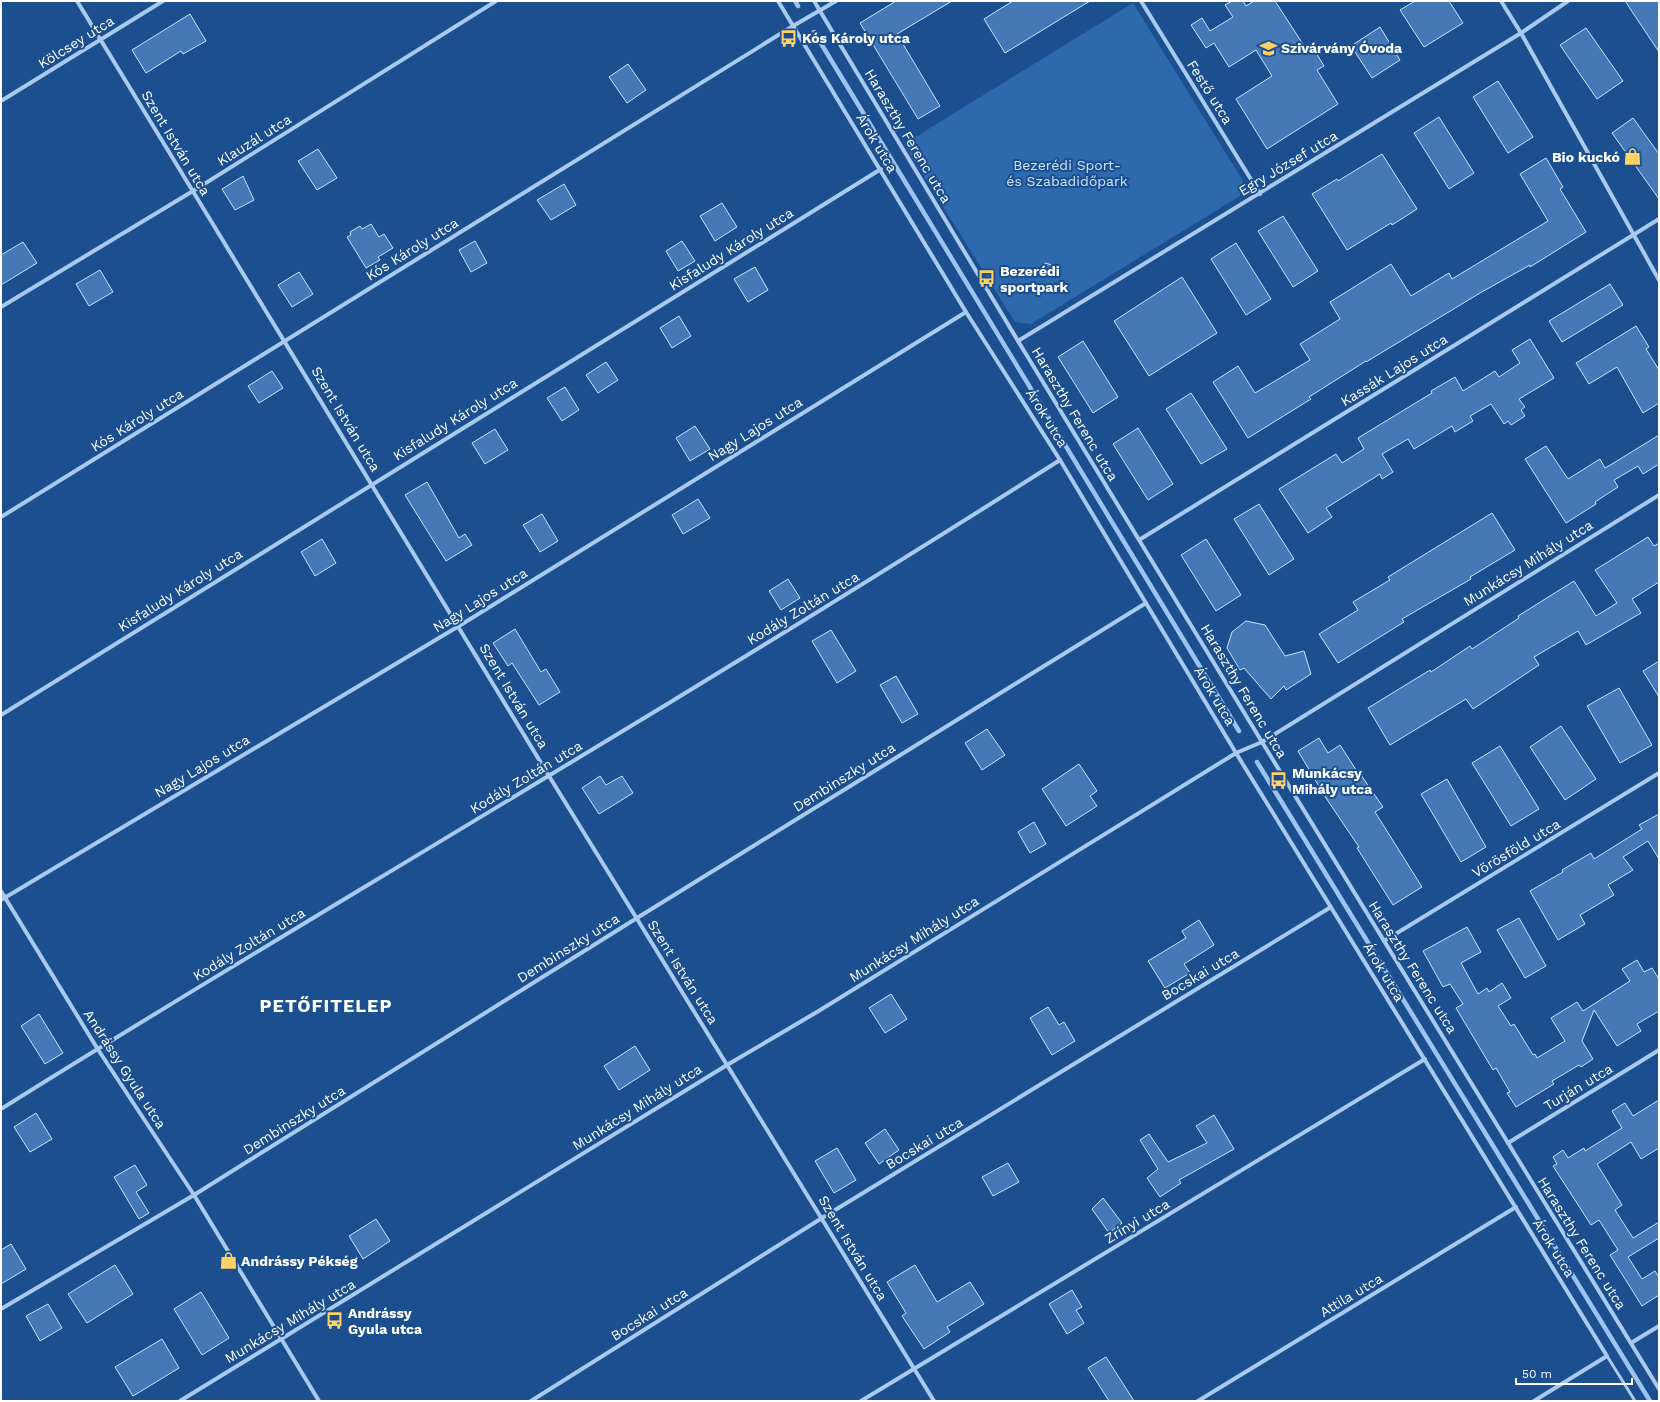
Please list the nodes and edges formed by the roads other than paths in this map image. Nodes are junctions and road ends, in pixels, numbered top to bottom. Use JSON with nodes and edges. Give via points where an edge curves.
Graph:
{"nodes":[{"id":1,"x":77,"y":1,"type":"edge"},
{"id":2,"x":163,"y":1,"type":"edge"},
{"id":3,"x":496,"y":1,"type":"edge"},
{"id":4,"x":778,"y":1,"type":"edge"},
{"id":5,"x":814,"y":1,"type":"edge"},
{"id":6,"x":836,"y":1,"type":"edge"},
{"id":7,"x":1141,"y":1,"type":"edge"},
{"id":8,"x":1501,"y":1,"type":"edge"},
{"id":9,"x":1568,"y":1,"type":"edge"},
{"id":10,"x":820,"y":11,"type":"junction"},
{"id":11,"x":793,"y":26,"type":"junction"},
{"id":12,"x":1521,"y":33,"type":"junction"},
{"id":13,"x":100,"y":40,"type":"junction"},
{"id":14,"x":1,"y":101,"type":"edge"},
{"id":15,"x":880,"y":169,"type":"junction"},
{"id":16,"x":193,"y":191,"type":"junction"},
{"id":17,"x":1260,"y":194,"type":"junction"},
{"id":18,"x":1659,"y":219,"type":"edge"},
{"id":19,"x":1634,"y":235,"type":"junction"},
{"id":20,"x":1659,"y":280,"type":"edge"},
{"id":21,"x":1,"y":307,"type":"edge"},
{"id":22,"x":966,"y":312,"type":"junction"},
{"id":23,"x":285,"y":341,"type":"junction"},
{"id":24,"x":1018,"y":341,"type":"junction"},
{"id":25,"x":1060,"y":460,"type":"junction"},
{"id":26,"x":372,"y":484,"type":"junction"},
{"id":27,"x":1659,"y":495,"type":"edge"},
{"id":28,"x":1,"y":518,"type":"edge"},
{"id":29,"x":1139,"y":540,"type":"junction"},
{"id":30,"x":1146,"y":603,"type":"junction"},
{"id":31,"x":459,"y":626,"type":"junction"},
{"id":32,"x":1,"y":714,"type":"edge"},
{"id":33,"x":1262,"y":742,"type":"junction"},
{"id":34,"x":1236,"y":753,"type":"junction"},
{"id":35,"x":1659,"y":773,"type":"edge"},
{"id":36,"x":549,"y":776,"type":"junction"},
{"id":37,"x":1,"y":892,"type":"edge"},
{"id":38,"x":3,"y":899,"type":"edge"},
{"id":39,"x":1331,"y":907,"type":"junction"},
{"id":40,"x":637,"y":918,"type":"junction"},
{"id":41,"x":1384,"y":941,"type":"junction"},
{"id":42,"x":97,"y":1048,"type":"junction"},
{"id":43,"x":1659,"y":1050,"type":"edge"},
{"id":44,"x":1424,"y":1059,"type":"junction"},
{"id":45,"x":727,"y":1065,"type":"junction"},
{"id":46,"x":1,"y":1109,"type":"edge"},
{"id":47,"x":1508,"y":1143,"type":"junction"},
{"id":48,"x":194,"y":1195,"type":"junction"},
{"id":49,"x":1516,"y":1207,"type":"junction"},
{"id":50,"x":822,"y":1218,"type":"junction"},
{"id":51,"x":1,"y":1309,"type":"edge"},
{"id":52,"x":1659,"y":1326,"type":"edge"},
{"id":53,"x":282,"y":1340,"type":"junction"},
{"id":54,"x":1631,"y":1343,"type":"junction"},
{"id":55,"x":1608,"y":1356,"type":"junction"},
{"id":56,"x":914,"y":1369,"type":"junction"},
{"id":57,"x":1659,"y":1389,"type":"edge"},
{"id":58,"x":180,"y":1401,"type":"edge"},
{"id":59,"x":319,"y":1401,"type":"edge"},
{"id":60,"x":531,"y":1401,"type":"edge"},
{"id":61,"x":861,"y":1401,"type":"edge"},
{"id":62,"x":934,"y":1401,"type":"edge"},
{"id":63,"x":1198,"y":1401,"type":"edge"},
{"id":64,"x":1534,"y":1401,"type":"edge"},
{"id":65,"x":1634,"y":1401,"type":"edge"}],
"edges":[{"from":1,"to":13,"type":"street","name":"Szent István utca"},
{"from":2,"to":13,"type":"street","name":"Kölcsey utca"},
{"from":3,"to":16,"type":"street","name":"Klauzál utca"},
{"from":4,"to":11,"type":"street","name":"Árok utca"},
{"from":5,"to":10,"type":"street","name":"Haraszthy Ferenc utca"},
{"from":6,"to":10,"type":"street","name":"Kós Károly utca"},
{"from":7,"to":17,"type":"street","name":"Festő utca"},
{"from":8,"to":12,"type":"street"},
{"from":9,"to":12,"type":"street","name":"Egry József utca"},
{"from":10,"to":11,"type":"street","name":"Kós Károly utca"},
{"from":10,"to":24,"type":"street","name":"Haraszthy Ferenc utca"},
{"from":11,"to":15,"type":"street","name":"Árok utca"},
{"from":11,"to":23,"type":"street","name":"Kós Károly utca"},
{"from":12,"to":17,"type":"street","name":"Egry József utca"},
{"from":12,"to":19,"type":"street"},
{"from":13,"to":14,"type":"street","name":"Kölcsey utca"},
{"from":13,"to":16,"type":"street","name":"Szent István utca"},
{"from":15,"to":22,"type":"street","name":"Árok utca"},
{"from":15,"to":26,"type":"street","name":"Kisfaludy Károly utca"},
{"from":16,"to":21,"type":"street","name":"Klauzál utca"},
{"from":16,"to":23,"type":"street","name":"Szent István utca"},
{"from":17,"to":24,"type":"street","name":"Egry József utca"},
{"from":18,"to":19,"type":"street","name":"Kassák Lajos utca"},
{"from":19,"to":20,"type":"street"},
{"from":19,"to":29,"type":"street","name":"Kassák Lajos utca"},
{"from":22,"to":25,"type":"street","name":"Árok utca"},
{"from":22,"to":31,"type":"street","name":"Nagy Lajos utca"},
{"from":23,"to":26,"type":"street","name":"Szent István utca"},
{"from":23,"to":28,"type":"street","name":"Kós Károly utca"},
{"from":24,"to":29,"type":"street","name":"Haraszthy Ferenc utca"},
{"from":25,"to":30,"type":"street","name":"Árok utca"},
{"from":25,"to":36,"type":"street","name":"Kodály Zoltán utca"},
{"from":26,"to":31,"type":"street","name":"Szent István utca"},
{"from":26,"to":32,"type":"street","name":"Kisfaludy Károly utca"},
{"from":27,"to":33,"type":"street","name":"Munkácsy Mihály utca"},
{"from":29,"to":33,"type":"street","name":"Haraszthy Ferenc utca"},
{"from":30,"to":34,"type":"street","name":"Árok utca"},
{"from":30,"to":40,"type":"street","name":"Dembinszky utca"},
{"from":31,"to":36,"type":"street","name":"Szent István utca"},
{"from":31,"to":38,"type":"street","name":"Nagy Lajos utca"},
{"from":33,"to":34,"type":"street","name":"Munkácsy Mihály utca"},
{"from":33,"to":41,"type":"street","name":"Haraszthy Ferenc utca"},
{"from":34,"to":39,"type":"street","name":"Árok utca"},
{"from":34,"to":45,"type":"street","name":"Munkácsy Mihály utca"},
{"from":35,"to":41,"type":"street","name":"Vörösföld utca"},
{"from":36,"to":40,"type":"street","name":"Szent István utca"},
{"from":36,"to":42,"type":"street","name":"Kodály Zoltán utca"},
{"from":37,"to":38,"type":"street","name":"Andrássy Gyula utca"},
{"from":38,"to":42,"type":"street","name":"Andrássy Gyula utca"},
{"from":39,"to":44,"type":"street","name":"Árok utca"},
{"from":39,"to":50,"type":"street","name":"Bocskai utca"},
{"from":40,"to":45,"type":"street","name":"Szent István utca"},
{"from":40,"to":48,"type":"street","name":"Dembinszky utca"},
{"from":41,"to":47,"type":"street","name":"Haraszthy Ferenc utca"},
{"from":42,"to":46,"type":"street","name":"Kodály Zoltán utca"},
{"from":42,"to":48,"type":"street","name":"Andrássy Gyula utca"},
{"from":43,"to":47,"type":"street","name":"Turján utca"},
{"from":44,"to":49,"type":"street","name":"Árok utca"},
{"from":44,"to":56,"type":"street","name":"Zrínyi utca"},
{"from":45,"to":50,"type":"street","name":"Szent István utca"},
{"from":45,"to":53,"type":"street","name":"Munkácsy Mihály utca"},
{"from":47,"to":54,"type":"street","name":"Haraszthy Ferenc utca"},
{"from":48,"to":51,"type":"street","name":"Dembinszky utca"},
{"from":48,"to":53,"type":"street","name":"Andrássy Gyula utca"},
{"from":49,"to":55,"type":"street","name":"Árok utca"},
{"from":49,"to":63,"type":"street","name":"Attila utca"},
{"from":50,"to":56,"type":"street","name":"Szent István utca"},
{"from":50,"to":60,"type":"street","name":"Bocskai utca"},
{"from":52,"to":54,"type":"street"},
{"from":53,"to":58,"type":"street","name":"Munkácsy Mihály utca"},
{"from":53,"to":59,"type":"street","name":"Andrássy Gyula utca"},
{"from":54,"to":57,"type":"street","name":"Haraszthy Ferenc utca"},
{"from":55,"to":64,"type":"street"},
{"from":55,"to":65,"type":"lane","name":"Árok utca"},
{"from":56,"to":61,"type":"street","name":"Zrínyi utca"},
{"from":56,"to":62,"type":"street","name":"Szent István utca"}]}
